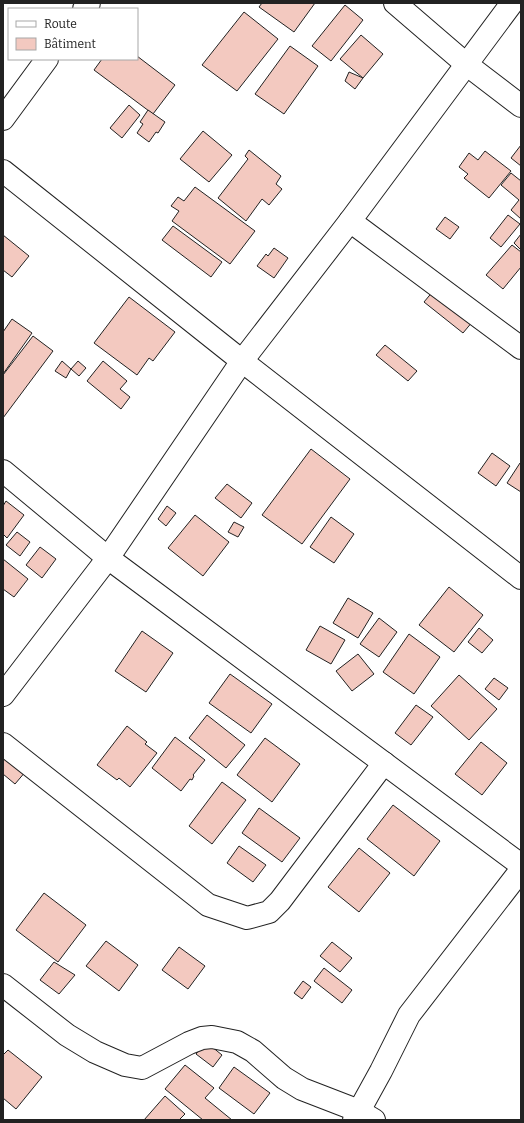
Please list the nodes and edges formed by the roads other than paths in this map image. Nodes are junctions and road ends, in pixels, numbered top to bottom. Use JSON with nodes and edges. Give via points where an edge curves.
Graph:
{"nodes":[{"id":1,"x":395,"y":3,"type":"edge"},
{"id":2,"x":512,"y":3,"type":"edge"},
{"id":3,"x":46,"y":60,"type":"edge"},
{"id":4,"x":466,"y":64,"type":"junction"},
{"id":5,"x":521,"y":106,"type":"edge"},
{"id":6,"x":3,"y":119,"type":"edge"},
{"id":7,"x":3,"y":171,"type":"edge"},
{"id":8,"x":350,"y":221,"type":"junction"},
{"id":9,"x":521,"y":348,"type":"edge"},
{"id":10,"x":242,"y":361,"type":"junction"},
{"id":11,"x":3,"y":471,"type":"edge"},
{"id":12,"x":108,"y":558,"type":"junction"},
{"id":13,"x":521,"y":578,"type":"edge"},
{"id":14,"x":3,"y":695,"type":"edge"},
{"id":15,"x":3,"y":744,"type":"edge"},
{"id":16,"x":384,"y":763,"type":"junction"},
{"id":17,"x":521,"y":865,"type":"edge"},
{"id":18,"x":521,"y":870,"type":"edge"},
{"id":19,"x":3,"y":985,"type":"edge"},
{"id":20,"x":362,"y":1117,"type":"edge"}],
"edges":[{"from":1,"to":4,"type":"street"},
{"from":2,"to":4,"type":"street"},
{"from":3,"to":6,"type":"street"},
{"from":4,"to":5,"type":"street"},
{"from":4,"to":8,"type":"street"},
{"from":7,"to":10,"type":"street"},
{"from":8,"to":9,"type":"street"},
{"from":8,"to":10,"type":"street"},
{"from":10,"to":12,"type":"street"},
{"from":10,"to":13,"type":"street"},
{"from":11,"to":12,"type":"street"},
{"from":12,"to":14,"type":"street"},
{"from":12,"to":16,"type":"street"},
{"from":15,"to":16,"type":"street","via":[[208,905],[247,918],[269,912],[280,901]]},
{"from":16,"to":17,"type":"street"},
{"from":18,"to":20,"type":"street","via":[[409,1015]]},
{"from":19,"to":20,"type":"street","via":[[67,1035],[95,1052],[125,1065],[142,1068],[202,1038],[212,1037],[237,1042],[302,1089]]}]}
